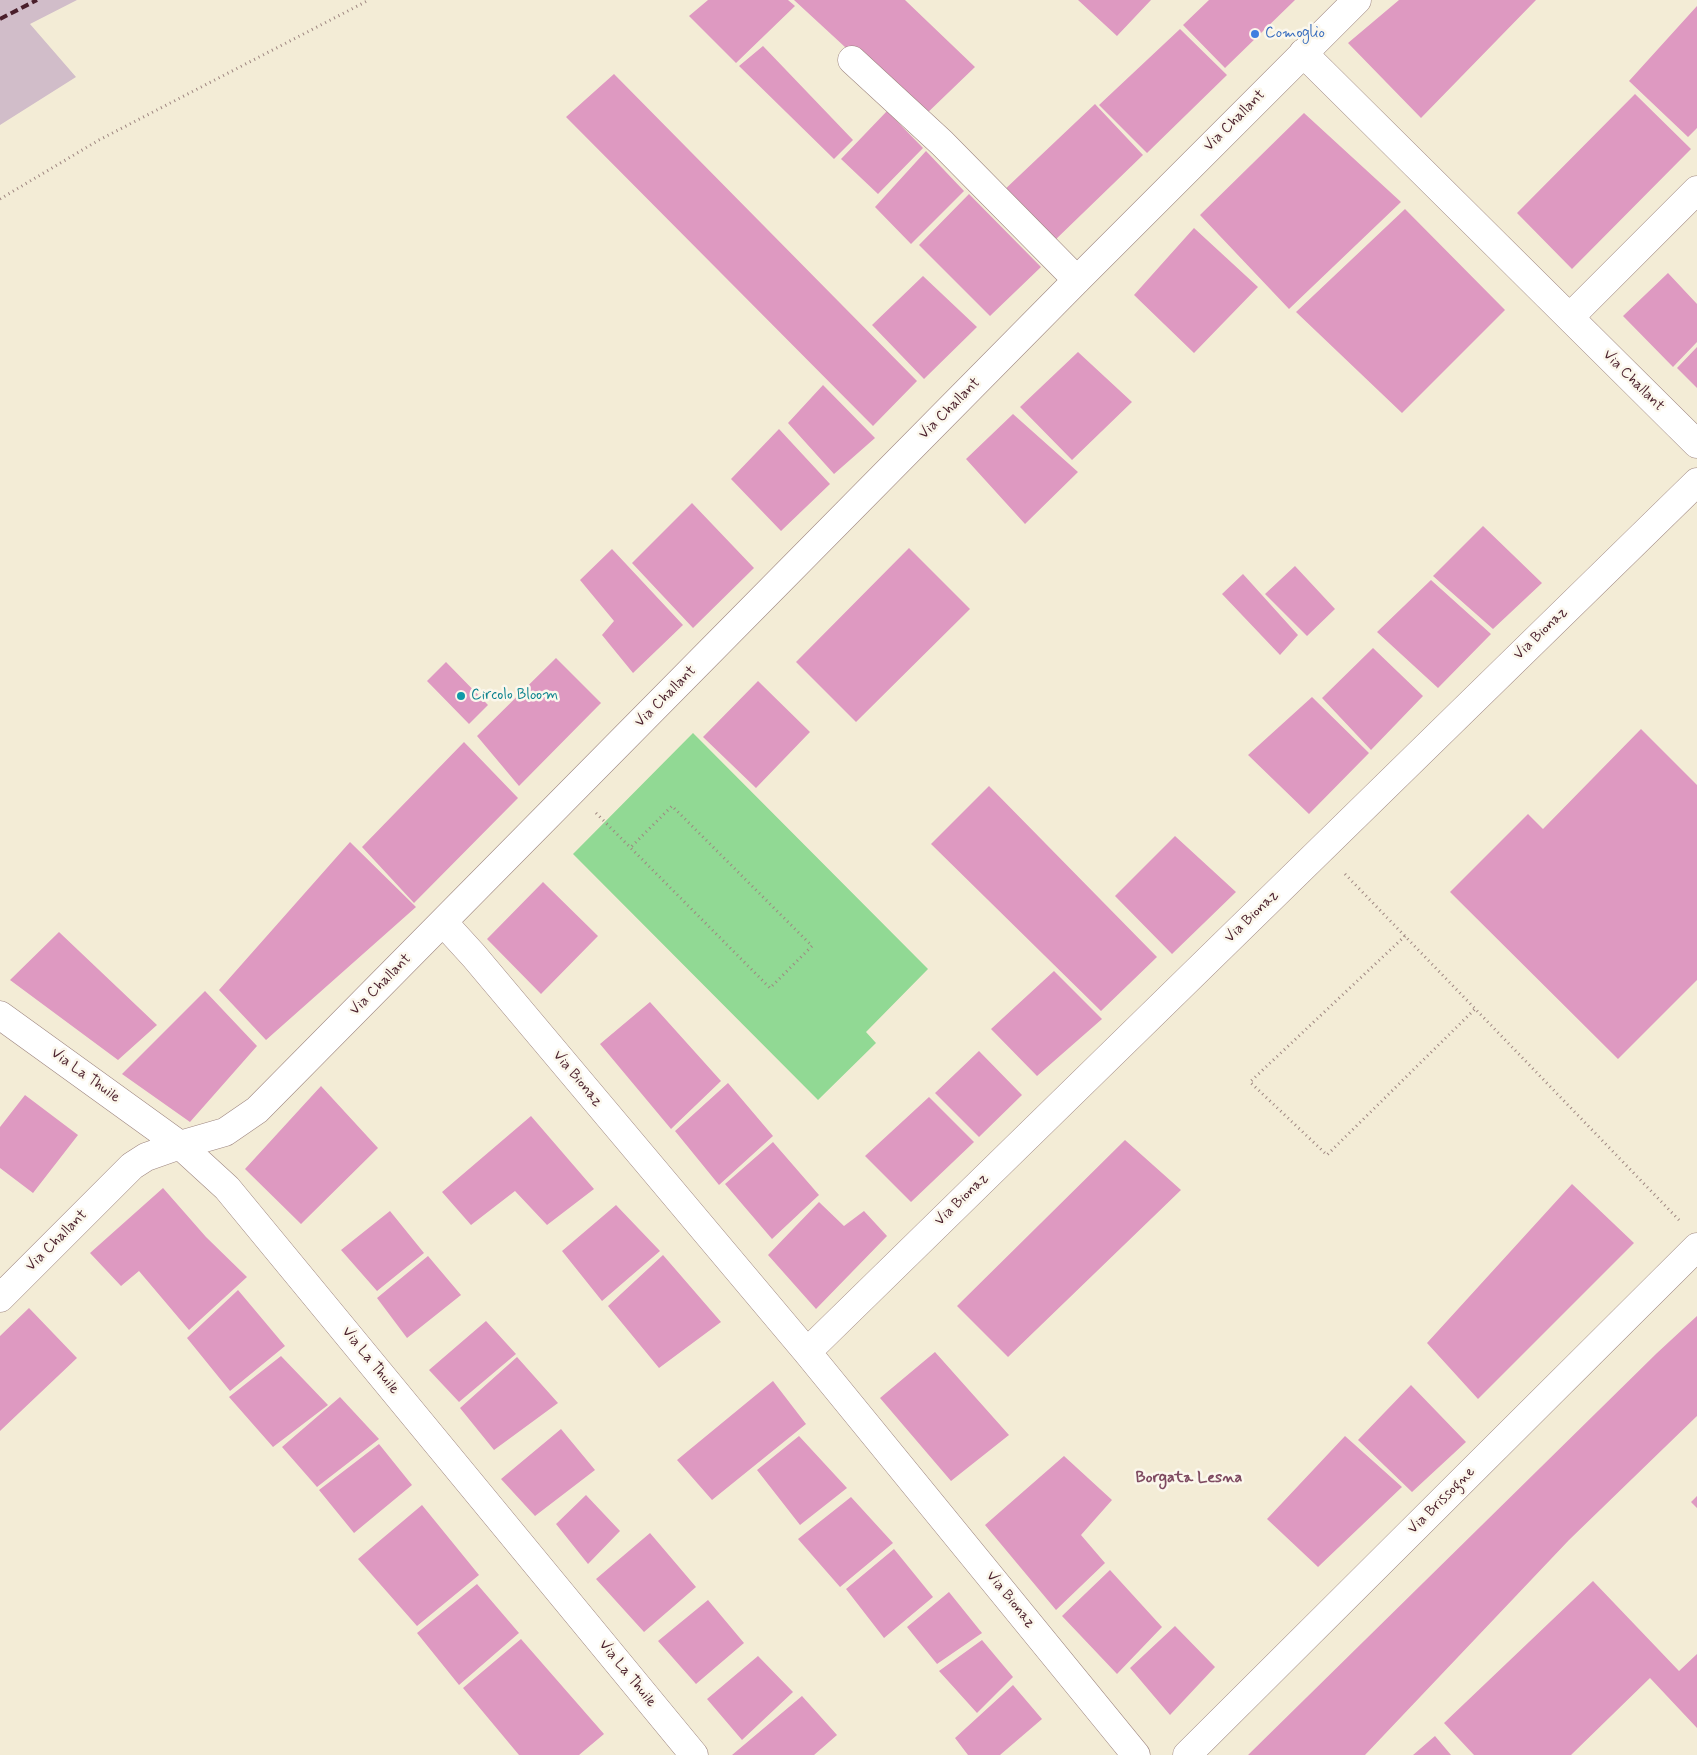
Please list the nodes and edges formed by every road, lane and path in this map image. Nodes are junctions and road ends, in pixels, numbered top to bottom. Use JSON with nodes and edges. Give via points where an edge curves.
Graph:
{"nodes":[{"id":1,"x":369,"y":0,"type":"edge"},
{"id":2,"x":1357,"y":0,"type":"edge"},
{"id":3,"x":1303,"y":53,"type":"junction"},
{"id":4,"x":852,"y":60,"type":"dead end"},
{"id":5,"x":1697,"y":190,"type":"edge"},
{"id":6,"x":0,"y":199,"type":"edge"},
{"id":7,"x":1077,"y":280,"type":"junction"},
{"id":8,"x":1570,"y":317,"type":"junction"},
{"id":9,"x":1697,"y":444,"type":"edge"},
{"id":10,"x":1697,"y":482,"type":"edge"},
{"id":11,"x":573,"y":791,"type":"junction"},
{"id":12,"x":630,"y":848,"type":"junction"},
{"id":13,"x":1321,"y":850,"type":"junction"},
{"id":14,"x":443,"y":922,"type":"junction"},
{"id":15,"x":1405,"y":936,"type":"junction"},
{"id":16,"x":1475,"y":1009,"type":"junction"},
{"id":17,"x":0,"y":1015,"type":"edge"},
{"id":18,"x":180,"y":1145,"type":"junction"},
{"id":19,"x":1683,"y":1224,"type":"dead end"},
{"id":20,"x":1697,"y":1247,"type":"edge"},
{"id":21,"x":0,"y":1298,"type":"edge"},
{"id":22,"x":807,"y":1352,"type":"junction"},
{"id":23,"x":694,"y":1755,"type":"edge"},
{"id":24,"x":1136,"y":1755,"type":"edge"},
{"id":25,"x":1187,"y":1755,"type":"edge"}],
"edges":[{"from":1,"to":6,"type":"path","via":[[99,140]]},
{"from":2,"to":3,"type":"street","name":"Via Challant"},
{"from":3,"to":7,"type":"street","name":"Via Challant"},
{"from":3,"to":8,"type":"street","name":"Via Challant"},
{"from":4,"to":7,"type":"street","via":[[942,143]]},
{"from":5,"to":8,"type":"street"},
{"from":7,"to":11,"type":"street","name":"Via Challant"},
{"from":8,"to":9,"type":"street","name":"Via Challant"},
{"from":10,"to":13,"type":"street","name":"Via Bionaz"},
{"from":11,"to":12,"type":"path"},
{"from":11,"to":14,"type":"street","name":"Via Challant"},
{"from":12,"to":12,"type":"path","via":[[672,806],[812,946],[770,988]]},
{"from":13,"to":15,"type":"path"},
{"from":13,"to":22,"type":"street","name":"Via Bionaz"},
{"from":14,"to":18,"type":"street","name":"Via Challant","via":[[257,1110],[225,1132]]},
{"from":14,"to":22,"type":"street","name":"Via Bionaz"},
{"from":15,"to":16,"type":"path"},
{"from":15,"to":16,"type":"path","via":[[1250,1082],[1326,1155]]},
{"from":16,"to":19,"type":"path"},
{"from":17,"to":18,"type":"street","name":"Via La Thuile"},
{"from":18,"to":21,"type":"street","name":"Via Challant","via":[[146,1157],[132,1166]]},
{"from":18,"to":23,"type":"street","name":"Via La Thuile","via":[[227,1188]]},
{"from":20,"to":25,"type":"street","name":"Via Brissogne"},
{"from":22,"to":24,"type":"street","name":"Via Bionaz"}]}
